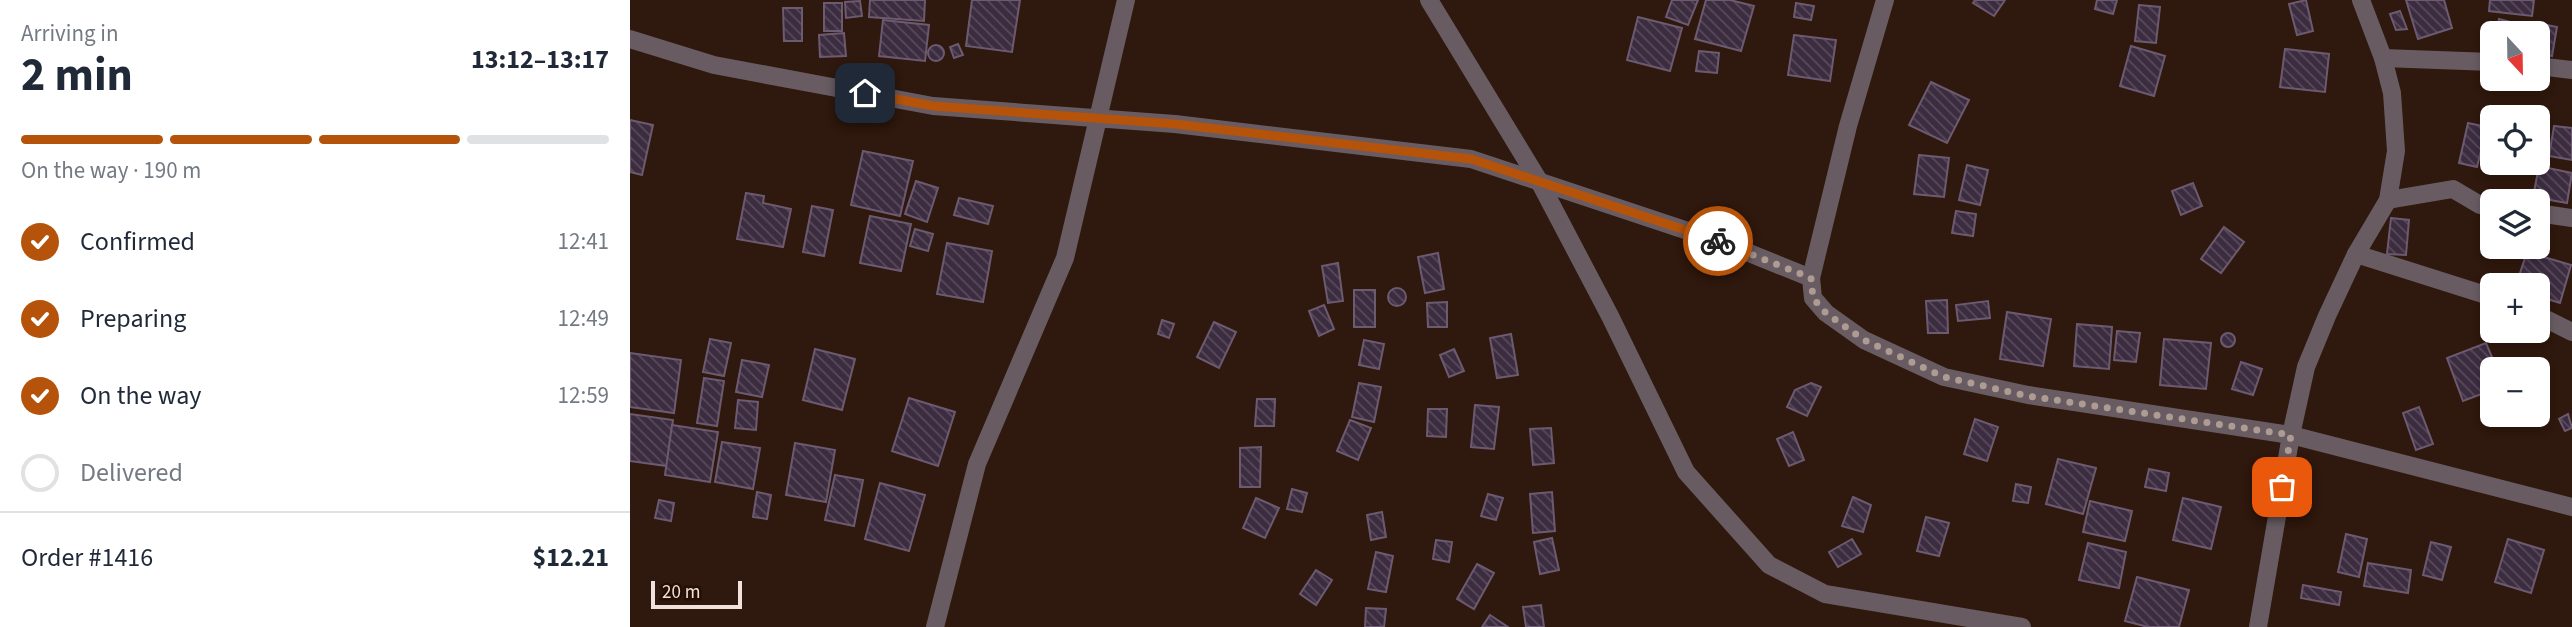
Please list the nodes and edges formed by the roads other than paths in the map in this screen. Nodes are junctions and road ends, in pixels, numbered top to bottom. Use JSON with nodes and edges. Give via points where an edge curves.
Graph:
{"nodes":[{"id":1,"x":1126,"y":0,"type":"edge"},
{"id":2,"x":1429,"y":0,"type":"edge"},
{"id":3,"x":1885,"y":0,"type":"edge"},
{"id":4,"x":2361,"y":0,"type":"edge"},
{"id":5,"x":630,"y":39,"type":"edge"},
{"id":6,"x":2383,"y":58,"type":"junction"},
{"id":7,"x":2480,"y":62,"type":"edge"},
{"id":8,"x":2550,"y":67,"type":"edge"},
{"id":9,"x":2572,"y":70,"type":"edge"},
{"id":10,"x":1097,"y":119,"type":"junction"},
{"id":11,"x":1539,"y":181,"type":"junction"},
{"id":12,"x":2388,"y":200,"type":"junction"},
{"id":13,"x":2480,"y":205,"type":"edge"},
{"id":14,"x":2550,"y":215,"type":"edge"},
{"id":15,"x":2572,"y":218,"type":"edge"},
{"id":16,"x":2356,"y":254,"type":"junction"},
{"id":17,"x":1811,"y":278,"type":"junction"},
{"id":18,"x":2480,"y":293,"type":"edge"},
{"id":19,"x":2550,"y":321,"type":"edge"},
{"id":20,"x":2572,"y":332,"type":"edge"},
{"id":21,"x":2291,"y":435,"type":"junction"},
{"id":22,"x":2572,"y":507,"type":"edge"},
{"id":23,"x":935,"y":627,"type":"edge"},
{"id":24,"x":2022,"y":627,"type":"edge"},
{"id":25,"x":2258,"y":627,"type":"edge"}],
"edges":[{"from":1,"to":10,"type":"street"},
{"from":2,"to":11,"type":"street"},
{"from":3,"to":17,"type":"street"},
{"from":4,"to":6,"type":"street"},
{"from":5,"to":10,"type":"street","via":[[714,65],[933,106]]},
{"from":6,"to":7,"type":"street"},
{"from":6,"to":12,"type":"street","via":[[2396,124]]},
{"from":8,"to":9,"type":"street"},
{"from":10,"to":11,"type":"street","via":[[1471,159]]},
{"from":10,"to":23,"type":"street","via":[[1065,258],[977,464]]},
{"from":11,"to":17,"type":"street","via":[[1727,244]]},
{"from":11,"to":24,"type":"street","via":[[1686,472],[1769,565],[1825,594]]},
{"from":12,"to":13,"type":"street","via":[[2453,190]]},
{"from":12,"to":16,"type":"street"},
{"from":14,"to":15,"type":"street"},
{"from":16,"to":18,"type":"street"},
{"from":16,"to":21,"type":"street","via":[[2306,367]]},
{"from":17,"to":21,"type":"street","via":[[1813,298],[1826,313],[1864,340],[1944,377],[2028,396]]},
{"from":19,"to":20,"type":"street"},
{"from":21,"to":22,"type":"street"},
{"from":21,"to":25,"type":"street"}]}
